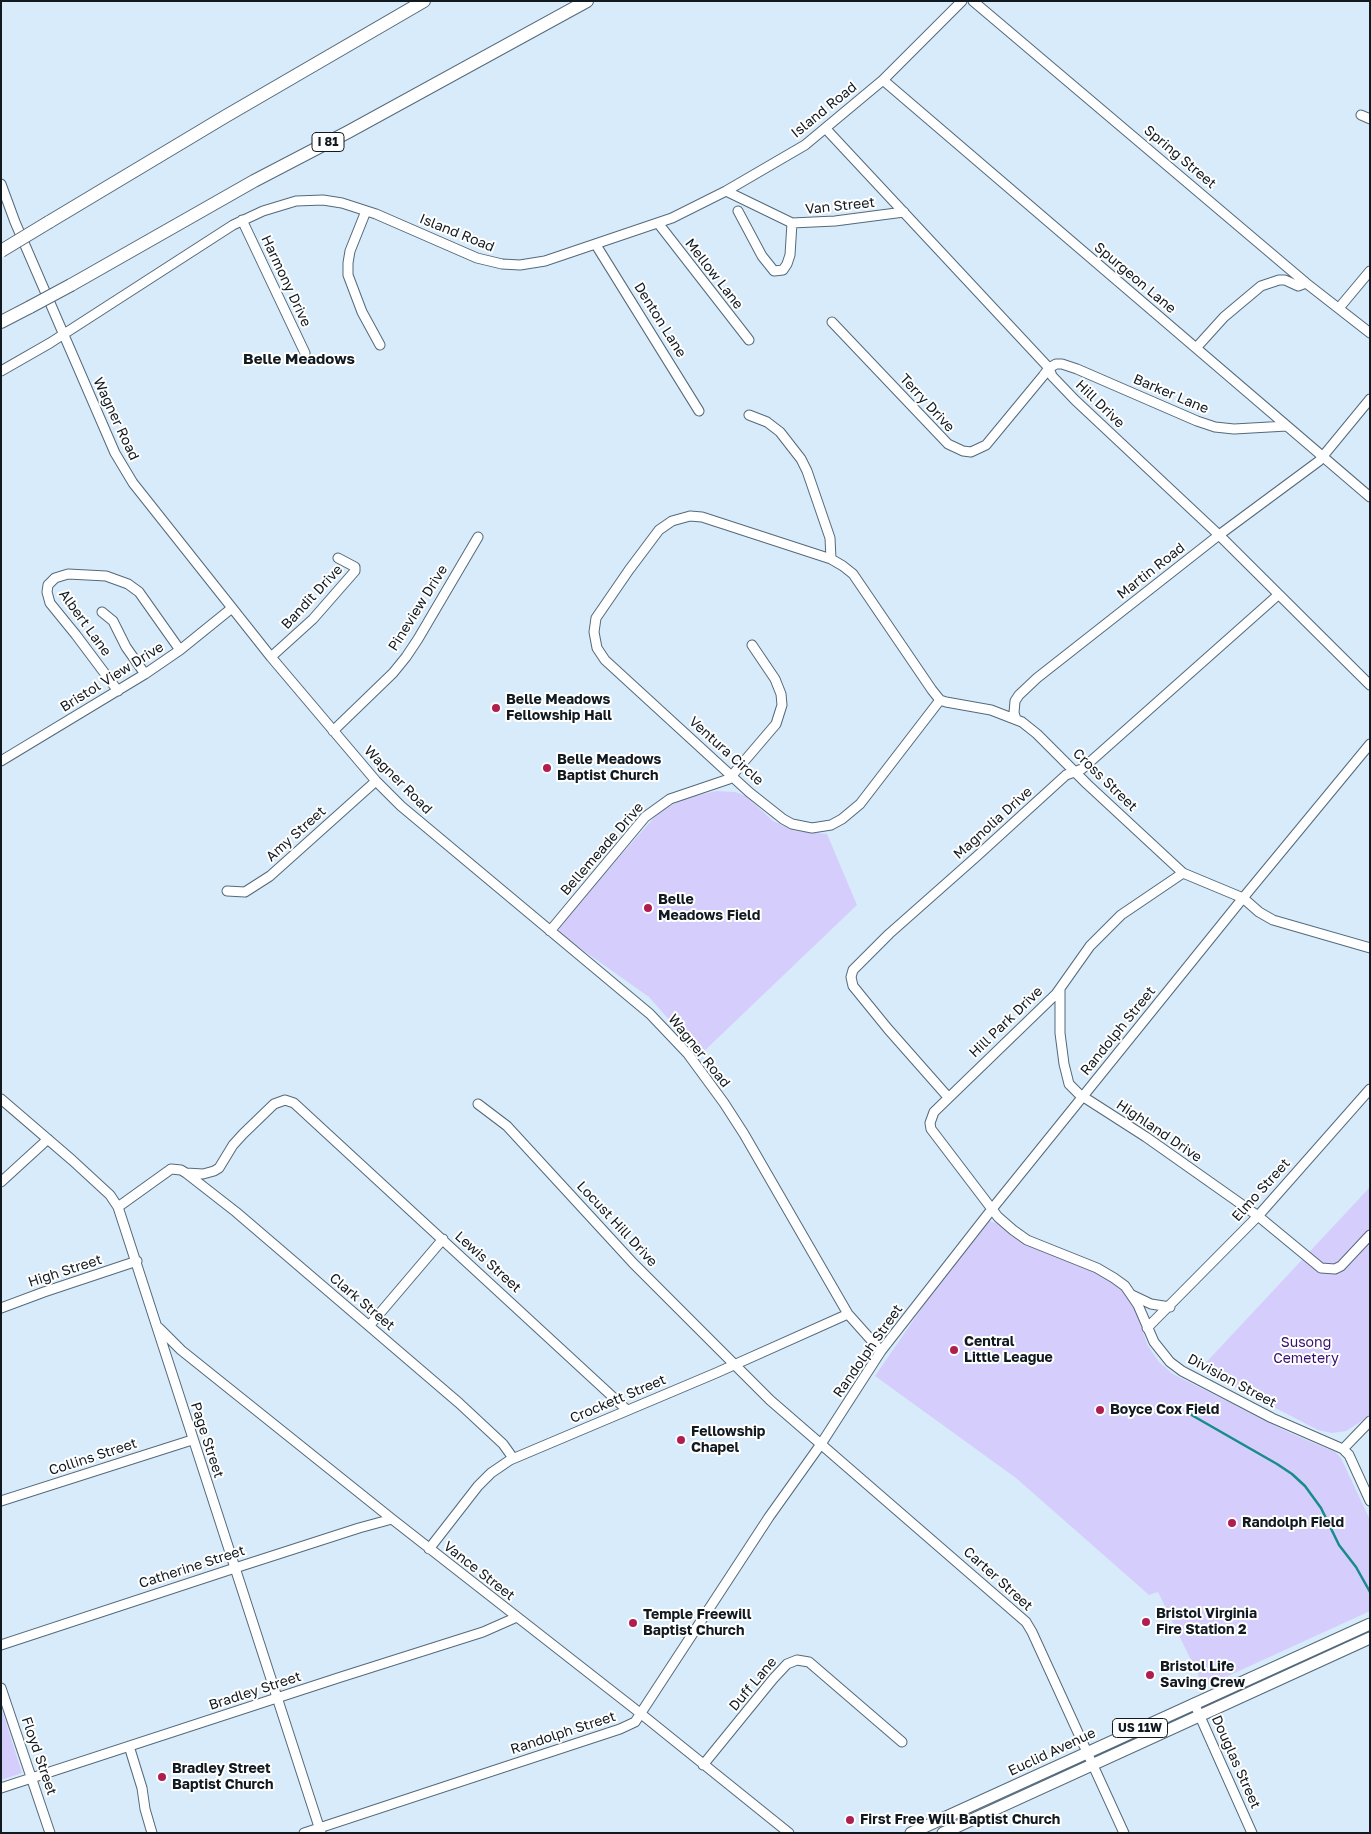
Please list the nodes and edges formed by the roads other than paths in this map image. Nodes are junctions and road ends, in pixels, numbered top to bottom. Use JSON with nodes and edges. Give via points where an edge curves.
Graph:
{"nodes":[{"id":1,"x":424,"y":1,"type":"edge"},
{"id":2,"x":587,"y":1,"type":"edge"},
{"id":3,"x":962,"y":1,"type":"edge"},
{"id":4,"x":973,"y":1,"type":"edge"},
{"id":5,"x":883,"y":80,"type":"junction"},
{"id":6,"x":826,"y":129,"type":"junction"},
{"id":7,"x":1,"y":184,"type":"edge"},
{"id":8,"x":726,"y":191,"type":"junction"},
{"id":9,"x":366,"y":211,"type":"junction"},
{"id":10,"x":738,"y":211,"type":"dead end"},
{"id":11,"x":904,"y":212,"type":"junction"},
{"id":12,"x":242,"y":220,"type":"junction"},
{"id":13,"x":792,"y":223,"type":"junction"},
{"id":14,"x":658,"y":224,"type":"junction"},
{"id":15,"x":596,"y":245,"type":"junction"},
{"id":16,"x":1,"y":251,"type":"edge"},
{"id":17,"x":1370,"y":271,"type":"edge"},
{"id":18,"x":1306,"y":283,"type":"junction"},
{"id":19,"x":1339,"y":308,"type":"junction"},
{"id":20,"x":1,"y":322,"type":"edge"},
{"id":21,"x":832,"y":322,"type":"dead end"},
{"id":22,"x":1370,"y":333,"type":"edge"},
{"id":23,"x":63,"y":334,"type":"junction"},
{"id":24,"x":749,"y":340,"type":"dead end"},
{"id":25,"x":380,"y":345,"type":"dead end"},
{"id":26,"x":1196,"y":348,"type":"junction"},
{"id":27,"x":305,"y":353,"type":"dead end"},
{"id":28,"x":1049,"y":368,"type":"junction"},
{"id":29,"x":1,"y":371,"type":"edge"},
{"id":30,"x":1370,"y":399,"type":"edge"},
{"id":31,"x":698,"y":410,"type":"dead end"},
{"id":32,"x":749,"y":415,"type":"dead end"},
{"id":33,"x":1288,"y":426,"type":"junction"},
{"id":34,"x":1322,"y":456,"type":"junction"},
{"id":35,"x":1370,"y":497,"type":"edge"},
{"id":36,"x":1218,"y":535,"type":"junction"},
{"id":37,"x":478,"y":537,"type":"dead end"},
{"id":38,"x":338,"y":558,"type":"dead end"},
{"id":39,"x":831,"y":559,"type":"junction"},
{"id":40,"x":1278,"y":595,"type":"junction"},
{"id":41,"x":232,"y":608,"type":"junction"},
{"id":42,"x":102,"y":612,"type":"dead end"},
{"id":43,"x":752,"y":646,"type":"dead end"},
{"id":44,"x":180,"y":650,"type":"junction"},
{"id":45,"x":271,"y":657,"type":"junction"},
{"id":46,"x":145,"y":674,"type":"junction"},
{"id":47,"x":1370,"y":685,"type":"edge"},
{"id":48,"x":118,"y":691,"type":"junction"},
{"id":49,"x":940,"y":700,"type":"junction"},
{"id":50,"x":1016,"y":719,"type":"junction"},
{"id":51,"x":333,"y":731,"type":"junction"},
{"id":52,"x":1370,"y":744,"type":"edge"},
{"id":53,"x":1,"y":761,"type":"edge"},
{"id":54,"x":1075,"y":772,"type":"junction"},
{"id":55,"x":732,"y":775,"type":"junction"},
{"id":56,"x":376,"y":781,"type":"junction"},
{"id":57,"x":1184,"y":873,"type":"junction"},
{"id":58,"x":227,"y":891,"type":"dead end"},
{"id":59,"x":1243,"y":898,"type":"junction"},
{"id":60,"x":550,"y":931,"type":"junction"},
{"id":61,"x":1370,"y":948,"type":"edge"},
{"id":62,"x":1060,"y":989,"type":"junction"},
{"id":63,"x":1370,"y":1089,"type":"edge"},
{"id":64,"x":948,"y":1096,"type":"junction"},
{"id":65,"x":1083,"y":1097,"type":"junction"},
{"id":66,"x":1,"y":1099,"type":"edge"},
{"id":67,"x":478,"y":1104,"type":"dead end"},
{"id":68,"x":48,"y":1139,"type":"junction"},
{"id":69,"x":186,"y":1173,"type":"junction"},
{"id":70,"x":1,"y":1182,"type":"edge"},
{"id":71,"x":118,"y":1207,"type":"junction"},
{"id":72,"x":992,"y":1209,"type":"junction"},
{"id":73,"x":1258,"y":1216,"type":"junction"},
{"id":74,"x":1370,"y":1234,"type":"edge"},
{"id":75,"x":443,"y":1240,"type":"junction"},
{"id":76,"x":137,"y":1261,"type":"junction"},
{"id":77,"x":1132,"y":1295,"type":"junction"},
{"id":78,"x":1170,"y":1307,"type":"junction"},
{"id":79,"x":1,"y":1308,"type":"edge"},
{"id":80,"x":848,"y":1314,"type":"junction"},
{"id":81,"x":157,"y":1326,"type":"junction"},
{"id":82,"x":369,"y":1326,"type":"junction"},
{"id":83,"x":1147,"y":1328,"type":"junction"},
{"id":84,"x":881,"y":1351,"type":"junction"},
{"id":85,"x":735,"y":1364,"type":"junction"},
{"id":86,"x":628,"y":1410,"type":"junction"},
{"id":87,"x":1370,"y":1422,"type":"edge"},
{"id":88,"x":192,"y":1440,"type":"junction"},
{"id":89,"x":821,"y":1444,"type":"junction"},
{"id":90,"x":1343,"y":1449,"type":"junction"},
{"id":91,"x":513,"y":1458,"type":"junction"},
{"id":92,"x":1,"y":1501,"type":"edge"},
{"id":93,"x":1370,"y":1501,"type":"edge"},
{"id":94,"x":392,"y":1520,"type":"junction"},
{"id":95,"x":429,"y":1549,"type":"junction"},
{"id":96,"x":235,"y":1568,"type":"junction"},
{"id":97,"x":517,"y":1617,"type":"junction"},
{"id":98,"x":1370,"y":1624,"type":"edge"},
{"id":99,"x":1370,"y":1638,"type":"edge"},
{"id":100,"x":1,"y":1645,"type":"edge"},
{"id":101,"x":1,"y":1688,"type":"edge"},
{"id":102,"x":277,"y":1698,"type":"junction"},
{"id":103,"x":1194,"y":1703,"type":"junction"},
{"id":104,"x":640,"y":1713,"type":"junction"},
{"id":105,"x":1200,"y":1716,"type":"junction"},
{"id":106,"x":902,"y":1742,"type":"dead end"},
{"id":107,"x":129,"y":1746,"type":"junction"},
{"id":108,"x":1087,"y":1752,"type":"junction"},
{"id":109,"x":703,"y":1765,"type":"junction"},
{"id":110,"x":1092,"y":1765,"type":"junction"},
{"id":111,"x":32,"y":1778,"type":"junction"},
{"id":112,"x":1,"y":1788,"type":"edge"},
{"id":113,"x":320,"y":1830,"type":"edge"},
{"id":114,"x":50,"y":1833,"type":"edge"},
{"id":115,"x":152,"y":1833,"type":"edge"},
{"id":116,"x":304,"y":1833,"type":"edge"},
{"id":117,"x":788,"y":1833,"type":"edge"},
{"id":118,"x":911,"y":1833,"type":"edge"},
{"id":119,"x":943,"y":1833,"type":"edge"},
{"id":120,"x":1124,"y":1833,"type":"edge"},
{"id":121,"x":1252,"y":1833,"type":"edge"}],
"edges":[{"from":1,"to":16,"type":"highway","bridge":true},
{"from":2,"to":20,"type":"highway","number":"I 81","bridge":true,"via":[[254,180]]},
{"from":3,"to":5,"type":"street","name":"Island Road"},
{"from":4,"to":18,"type":"street","name":"Spring Street"},
{"from":5,"to":6,"type":"street","name":"Island Road"},
{"from":5,"to":26,"type":"street","name":"Spurgeon Lane"},
{"from":6,"to":8,"type":"street","name":"Island Road","via":[[805,145]]},
{"from":6,"to":11,"type":"street","name":"Hill Drive"},
{"from":7,"to":23,"type":"street","name":"Wagner Road"},
{"from":8,"to":13,"type":"street","name":"Van Street"},
{"from":8,"to":14,"type":"street","name":"Island Road"},
{"from":9,"to":12,"type":"street","name":"Island Road","via":[[337,202],[309,200],[281,205]]},
{"from":9,"to":15,"type":"street","name":"Island Road","via":[[477,258],[502,264],[536,263]]},
{"from":9,"to":25,"type":"street","via":[[350,251],[348,275],[362,312]]},
{"from":10,"to":13,"type":"street","via":[[771,269],[778,272],[783,270],[790,255]]},
{"from":11,"to":13,"type":"street","name":"Van Street"},
{"from":11,"to":28,"type":"street","name":"Hill Drive"},
{"from":12,"to":23,"type":"street","name":"Island Road"},
{"from":12,"to":27,"type":"street","name":"Harmony Drive"},
{"from":14,"to":15,"type":"street","name":"Island Road"},
{"from":14,"to":24,"type":"street","name":"Mellow Lane"},
{"from":15,"to":31,"type":"street","name":"Denton Lane"},
{"from":17,"to":19,"type":"street"},
{"from":18,"to":19,"type":"street","name":"Spring Street"},
{"from":18,"to":26,"type":"street","via":[[1298,286],[1279,280],[1261,286],[1224,317]]},
{"from":19,"to":22,"type":"street","name":"Spring Street"},
{"from":21,"to":28,"type":"street","name":"Terry Drive","via":[[948,444],[963,452],[986,445]]},
{"from":23,"to":29,"type":"street","name":"Island Road"},
{"from":23,"to":41,"type":"street","name":"Wagner Road","via":[[121,465]]},
{"from":26,"to":33,"type":"street","name":"Spurgeon Lane"},
{"from":28,"to":33,"type":"street","name":"Barker Lane","via":[[1056,364],[1069,366],[1215,427]]},
{"from":28,"to":36,"type":"street","name":"Hill Drive","via":[[1052,376],[1075,400]]},
{"from":30,"to":34,"type":"street","name":"Martin Road"},
{"from":32,"to":39,"type":"street","via":[[767,422],[780,432],[801,459],[830,538]]},
{"from":33,"to":34,"type":"street","name":"Spurgeon Lane"},
{"from":34,"to":35,"type":"street","name":"Spurgeon Lane"},
{"from":34,"to":36,"type":"street","name":"Martin Road"},
{"from":36,"to":40,"type":"street","name":"Hill Drive"},
{"from":36,"to":50,"type":"street","name":"Martin Road","via":[[1018,695]]},
{"from":37,"to":51,"type":"street","name":"Pineview Drive","via":[[406,657]]},
{"from":38,"to":45,"type":"street","name":"Bandit Drive","via":[[355,567],[355,571],[314,619]]},
{"from":39,"to":49,"type":"street","name":"Ventura Circle","via":[[853,574]]},
{"from":39,"to":55,"type":"street","name":"Ventura Circle","via":[[702,517],[681,518],[656,532],[596,618],[595,639],[605,660]]},
{"from":40,"to":47,"type":"street","name":"Hill Drive"},
{"from":40,"to":54,"type":"street","name":"Magnolia Drive"},
{"from":41,"to":44,"type":"street","name":"Bristol View Drive"},
{"from":41,"to":45,"type":"street","name":"Wagner Road"},
{"from":42,"to":46,"type":"street","via":[[113,621]]},
{"from":43,"to":55,"type":"street","name":"Bellemeade Drive","via":[[779,686],[782,705],[776,724]]},
{"from":44,"to":46,"type":"street","name":"Bristol View Drive"},
{"from":44,"to":48,"type":"street","name":"Albert Lane","via":[[139,592],[128,584],[106,576],[68,574],[55,578],[48,585],[50,602]]},
{"from":45,"to":51,"type":"street","name":"Wagner Road"},
{"from":46,"to":48,"type":"street","name":"Bristol View Drive"},
{"from":48,"to":53,"type":"street","name":"Bristol View Drive"},
{"from":49,"to":50,"type":"street","name":"Cross Street","via":[[991,710]]},
{"from":49,"to":55,"type":"street","name":"Ventura Circle","via":[[860,804],[831,825],[812,828],[792,824]]},
{"from":50,"to":54,"type":"street","name":"Cross Street","via":[[1037,734]]},
{"from":51,"to":56,"type":"street","name":"Wagner Road"},
{"from":52,"to":59,"type":"street","name":"Randolph Street"},
{"from":54,"to":57,"type":"street","name":"Cross Street"},
{"from":54,"to":64,"type":"street","name":"Magnolia Drive","via":[[1066,775],[853,970],[853,986]]},
{"from":55,"to":60,"type":"street","name":"Bellemeade Drive","via":[[724,782],[670,799],[653,810]]},
{"from":56,"to":58,"type":"street","name":"Amy Street","via":[[270,876],[245,892]]},
{"from":56,"to":60,"type":"street","name":"Wagner Road","via":[[401,806]]},
{"from":57,"to":59,"type":"street","name":"Cross Street"},
{"from":57,"to":62,"type":"street","name":"Hill Park Drive","via":[[1121,915],[1090,946]]},
{"from":59,"to":61,"type":"street","name":"Cross Street","via":[[1274,920]]},
{"from":59,"to":65,"type":"street","name":"Randolph Street"},
{"from":60,"to":80,"type":"street","name":"Wagner Road","via":[[650,1014],[688,1054],[744,1134]]},
{"from":62,"to":64,"type":"street","name":"Hill Park Drive"},
{"from":62,"to":65,"type":"street","name":"Highland Drive","via":[[1064,1064],[1069,1084]]},
{"from":63,"to":73,"type":"street","name":"Elmo Street"},
{"from":64,"to":72,"type":"street","name":"Hill Park Drive","via":[[934,1112],[931,1129]]},
{"from":65,"to":72,"type":"street","name":"Randolph Street"},
{"from":65,"to":73,"type":"street","name":"Highland Drive"},
{"from":66,"to":68,"type":"street","name":"Page Street"},
{"from":67,"to":85,"type":"street","name":"Locust Hill Drive","via":[[506,1126],[633,1263]]},
{"from":68,"to":70,"type":"street"},
{"from":68,"to":71,"type":"street","name":"Page Street","via":[[110,1195]]},
{"from":69,"to":71,"type":"street","name":"Lewis Street","via":[[177,1169],[166,1172]]},
{"from":69,"to":75,"type":"street","name":"Lewis Street","via":[[203,1174],[219,1168],[233,1145],[274,1104],[280,1101],[294,1103]]},
{"from":69,"to":82,"type":"street","name":"Clark Street"},
{"from":71,"to":76,"type":"street","name":"Page Street"},
{"from":72,"to":77,"type":"street","name":"Division Street","via":[[1027,1240],[1097,1268]]},
{"from":72,"to":84,"type":"street","name":"Randolph Street"},
{"from":73,"to":74,"type":"street","name":"Highland Drive","via":[[1321,1268],[1335,1268],[1343,1264]]},
{"from":73,"to":78,"type":"street","name":"Elmo Street"},
{"from":75,"to":82,"type":"street"},
{"from":75,"to":86,"type":"street","name":"Lewis Street"},
{"from":76,"to":79,"type":"street","name":"High Street"},
{"from":76,"to":81,"type":"street","name":"Page Street"},
{"from":77,"to":78,"type":"street","via":[[1151,1304]]},
{"from":77,"to":83,"type":"street","name":"Division Street"},
{"from":78,"to":83,"type":"street","name":"Elmo Street"},
{"from":80,"to":84,"type":"street","name":"Wagner Road"},
{"from":80,"to":85,"type":"street","name":"Crockett Street"},
{"from":81,"to":88,"type":"street","name":"Page Street"},
{"from":81,"to":94,"type":"street","name":"Vance Street","via":[[181,1350]]},
{"from":82,"to":91,"type":"street","name":"Clark Street","via":[[503,1444]]},
{"from":83,"to":90,"type":"street","name":"Division Street","via":[[1161,1352],[1182,1371],[1272,1418]]},
{"from":84,"to":89,"type":"street","name":"Randolph Street"},
{"from":85,"to":86,"type":"street","name":"Crockett Street"},
{"from":85,"to":89,"type":"street","name":"Locust Hill Drive","via":[[770,1400]]},
{"from":86,"to":91,"type":"street","name":"Crockett Street"},
{"from":87,"to":90,"type":"street"},
{"from":88,"to":92,"type":"street","name":"Collins Street"},
{"from":88,"to":96,"type":"street","name":"Page Street"},
{"from":89,"to":104,"type":"street","name":"Randolph Street"},
{"from":89,"to":108,"type":"street","name":"Carter Street","via":[[1026,1622]]},
{"from":90,"to":93,"type":"street","via":[[1349,1455]]},
{"from":91,"to":95,"type":"street","name":"Crockett Street","via":[[478,1486]]},
{"from":94,"to":95,"type":"street","name":"Vance Street"},
{"from":94,"to":96,"type":"street","name":"Catherine Street"},
{"from":95,"to":97,"type":"street","name":"Vance Street"},
{"from":96,"to":100,"type":"street","name":"Catherine Street"},
{"from":96,"to":102,"type":"street","name":"Page Street"},
{"from":97,"to":102,"type":"street","name":"Bradley Street","via":[[483,1632]]},
{"from":97,"to":104,"type":"street","name":"Vance Street"},
{"from":98,"to":103,"type":"main road","name":"Euclid Avenue","number":"US 11W"},
{"from":99,"to":105,"type":"main road","name":"Euclid Avenue","number":"US 11W"},
{"from":101,"to":111,"type":"street","name":"Floyd Street"},
{"from":102,"to":107,"type":"street","name":"Bradley Street"},
{"from":102,"to":113,"type":"street","name":"Page Street"},
{"from":103,"to":105,"type":"street","name":"Douglas Street"},
{"from":103,"to":108,"type":"main road","name":"Euclid Avenue","number":"US 11W"},
{"from":104,"to":109,"type":"street","name":"Vance Street"},
{"from":104,"to":113,"type":"street","name":"Randolph Street","via":[[635,1722],[620,1729]]},
{"from":105,"to":110,"type":"main road","name":"Euclid Avenue","number":"US 11W"},
{"from":105,"to":121,"type":"street","name":"Douglas Street"},
{"from":106,"to":109,"type":"street","name":"Duff Lane","via":[[809,1662],[797,1660],[787,1664],[773,1679]]},
{"from":107,"to":111,"type":"street","name":"Bradley Street"},
{"from":107,"to":115,"type":"street"},
{"from":108,"to":110,"type":"street","name":"Carter Street"},
{"from":108,"to":118,"type":"main road","name":"Euclid Avenue","number":"US 11W"},
{"from":109,"to":117,"type":"street","name":"Vance Street"},
{"from":110,"to":119,"type":"main road","name":"Euclid Avenue","number":"US 11W"},
{"from":110,"to":120,"type":"street","name":"Carter Street"},
{"from":111,"to":112,"type":"street","name":"Bradley Street"},
{"from":111,"to":114,"type":"street","name":"Floyd Street"},
{"from":113,"to":116,"type":"street","name":"Randolph Street"}]}
